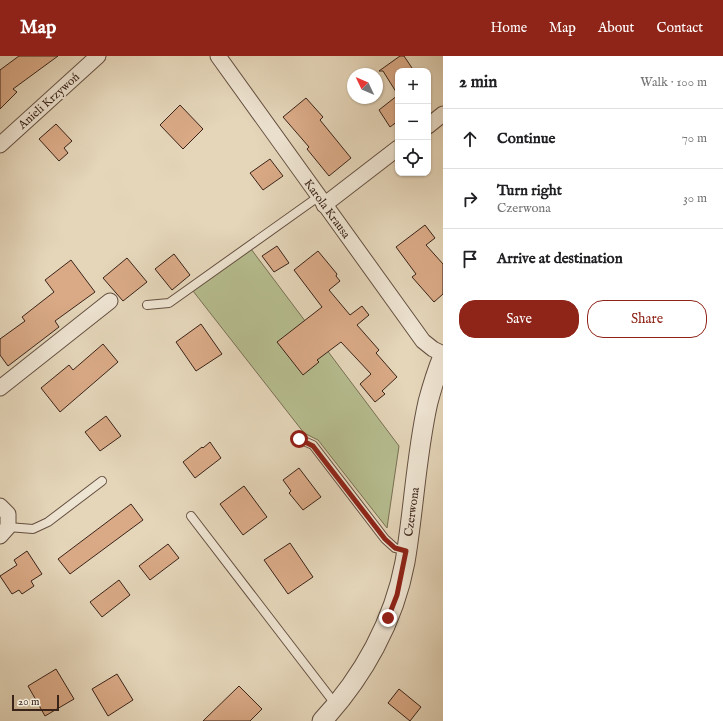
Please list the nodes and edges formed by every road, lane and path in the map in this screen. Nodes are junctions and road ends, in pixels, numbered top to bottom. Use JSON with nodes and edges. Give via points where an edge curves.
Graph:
{"nodes":[{"id":1,"x":98,"y":56,"type":"edge"},
{"id":2,"x":218,"y":56,"type":"edge"},
{"id":3,"x":443,"y":114,"type":"edge"},
{"id":4,"x":431,"y":124,"type":"edge"},
{"id":5,"x":0,"y":145,"type":"edge"},
{"id":6,"x":395,"y":150,"type":"edge"},
{"id":7,"x":321,"y":201,"type":"junction"},
{"id":8,"x":110,"y":301,"type":"dead end"},
{"id":9,"x":147,"y":305,"type":"dead end"},
{"id":10,"x":443,"y":355,"type":"edge"},
{"id":11,"x":0,"y":388,"type":"edge"},
{"id":12,"x":299,"y":439,"type":"dead end"},
{"id":13,"x":102,"y":481,"type":"dead end"},
{"id":14,"x":0,"y":506,"type":"edge"},
{"id":15,"x":191,"y":516,"type":"dead end"},
{"id":16,"x":4,"y":532,"type":"edge"},
{"id":17,"x":406,"y":551,"type":"junction"},
{"id":18,"x":336,"y":706,"type":"junction"},
{"id":19,"x":322,"y":721,"type":"edge"}],
"edges":[{"from":1,"to":5,"type":"street","name":"Anieli Krzywoń"},
{"from":2,"to":7,"type":"street","name":"Karola Krausa"},
{"from":3,"to":4,"type":"street"},
{"from":6,"to":7,"type":"street"},
{"from":7,"to":9,"type":"lane","via":[[169,303]]},
{"from":7,"to":10,"type":"street","name":"Karola Krausa","via":[[423,341]]},
{"from":8,"to":11,"type":"street"},
{"from":10,"to":17,"type":"street","name":"Czerwona","via":[[428,402]]},
{"from":12,"to":17,"type":"lane","via":[[313,446],[385,539],[395,548]]},
{"from":13,"to":16,"type":"lane","via":[[48,522],[33,529]]},
{"from":14,"to":16,"type":"street","via":[[8,514]]},
{"from":15,"to":18,"type":"lane"},
{"from":17,"to":18,"type":"street","name":"Czerwona","via":[[397,595],[376,645]]},
{"from":18,"to":19,"type":"street","name":"Czerwona"}]}
